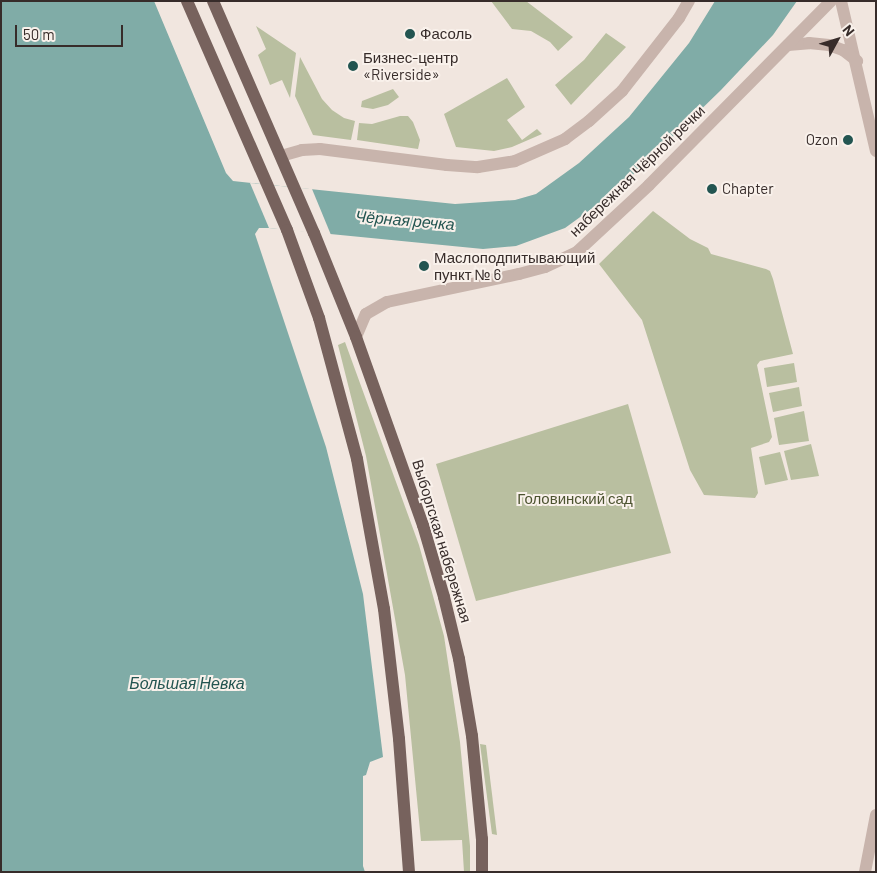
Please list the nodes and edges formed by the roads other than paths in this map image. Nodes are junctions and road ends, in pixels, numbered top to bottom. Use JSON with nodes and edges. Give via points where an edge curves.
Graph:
{"nodes":[{"id":1,"x":187,"y":1,"type":"edge"},
{"id":2,"x":213,"y":1,"type":"edge"},
{"id":3,"x":689,"y":1,"type":"edge"},
{"id":4,"x":831,"y":1,"type":"edge"},
{"id":5,"x":841,"y":1,"type":"edge"},
{"id":6,"x":788,"y":45,"type":"junction"},
{"id":7,"x":857,"y":62,"type":"junction"},
{"id":8,"x":876,"y":151,"type":"edge"},
{"id":9,"x":281,"y":156,"type":"junction"},
{"id":10,"x":356,"y":337,"type":"junction"},
{"id":11,"x":876,"y":815,"type":"edge"},
{"id":12,"x":409,"y":872,"type":"edge"},
{"id":13,"x":482,"y":872,"type":"edge"},
{"id":14,"x":865,"y":872,"type":"edge"}],
"edges":[{"from":1,"to":12,"type":"main road","via":[[287,230],[319,318],[357,459],[384,609],[399,738]]},
{"from":2,"to":9,"type":"main road","name":"Выборгская набережная"},
{"from":3,"to":9,"type":"street","via":[[628,84],[589,121],[565,139],[515,162],[478,167],[447,165],[320,149]]},
{"from":4,"to":6,"type":"street","name":"набережная Чёрной речки"},
{"from":5,"to":7,"type":"street"},
{"from":6,"to":7,"type":"street","via":[[829,45],[843,50]]},
{"from":6,"to":10,"type":"street","name":"набережная Чёрной речки","via":[[577,252],[519,274],[387,302],[366,314]]},
{"from":7,"to":8,"type":"street"},
{"from":9,"to":10,"type":"main road","name":"Выборгская набережная"},
{"from":10,"to":13,"type":"main road","name":"Выборгская набережная","via":[[422,525],[459,659],[472,736]]},
{"from":11,"to":14,"type":"street"}]}
